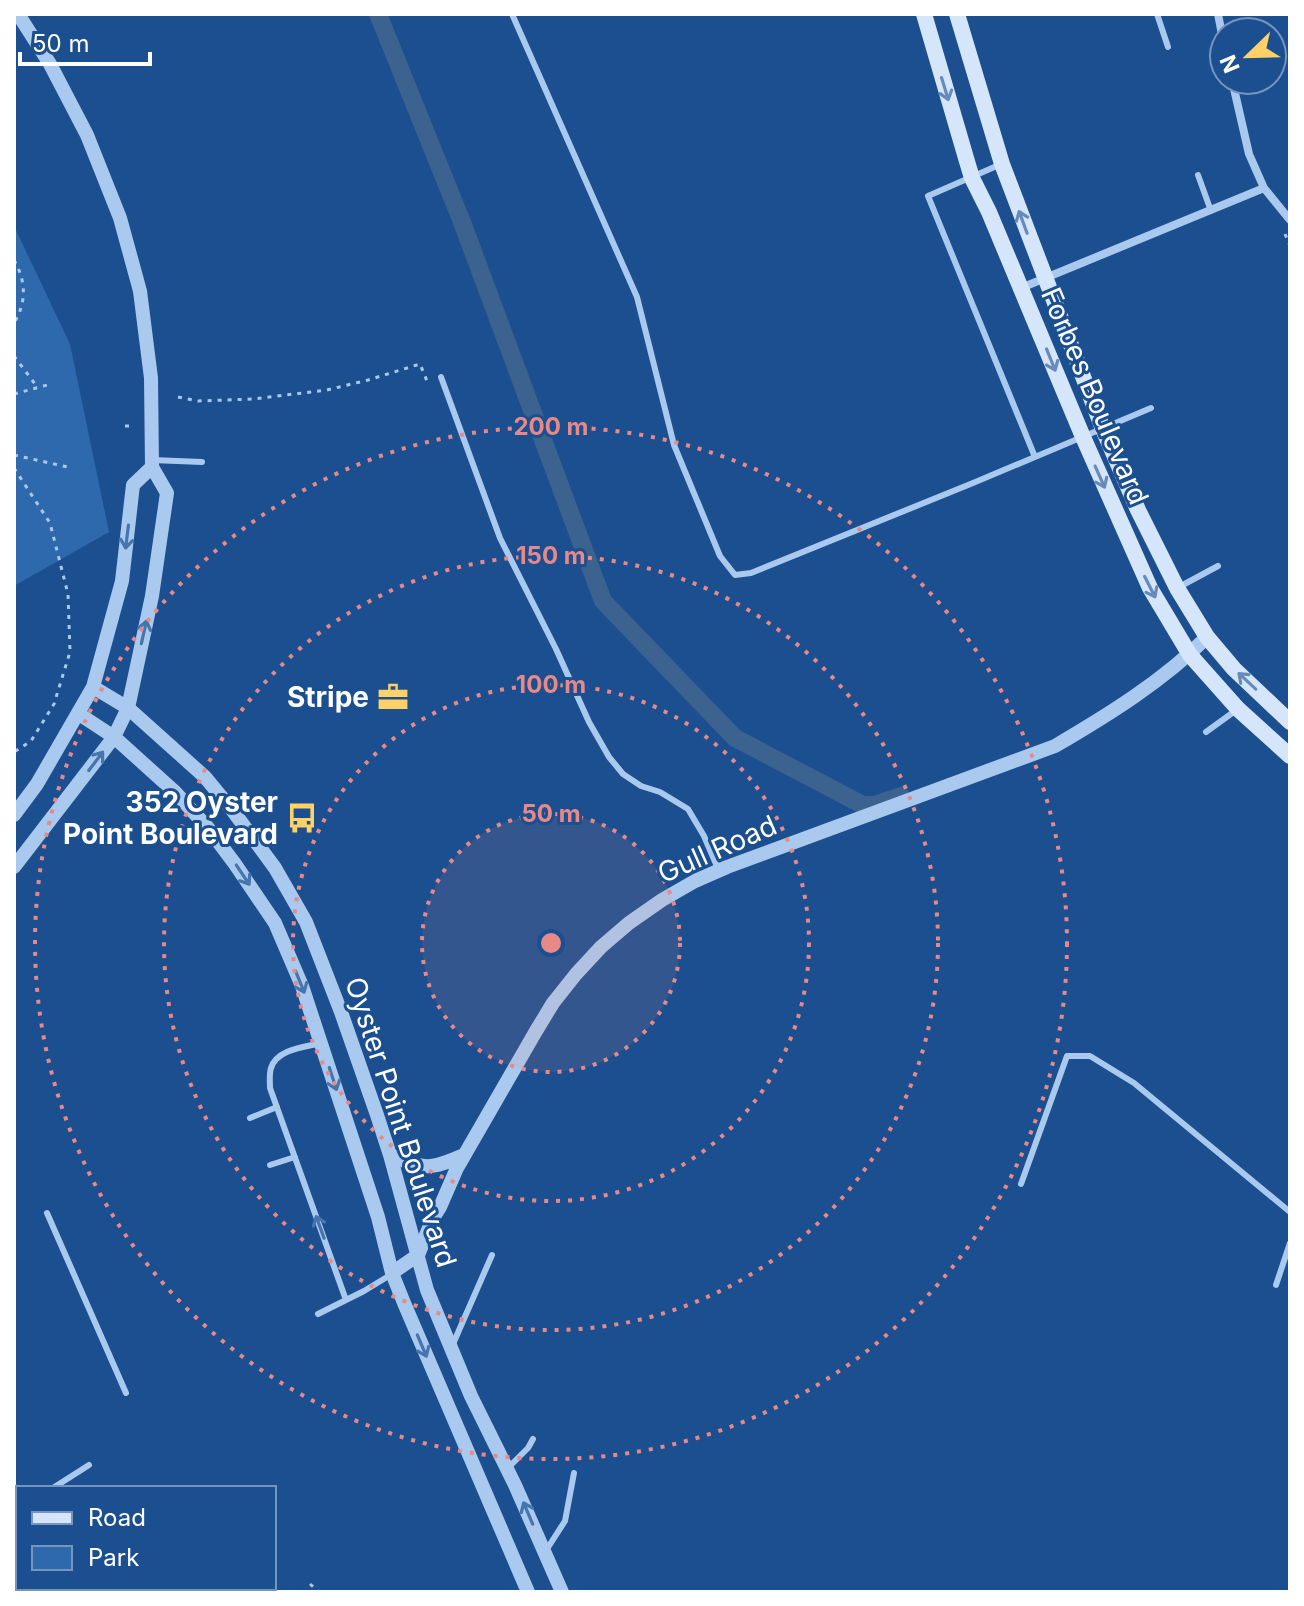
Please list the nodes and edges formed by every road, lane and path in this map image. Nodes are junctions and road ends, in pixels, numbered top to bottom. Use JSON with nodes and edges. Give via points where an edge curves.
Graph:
{"nodes":[{"id":1,"x":18,"y":14,"type":"edge"},
{"id":2,"x":512,"y":14,"type":"edge"},
{"id":3,"x":924,"y":14,"type":"edge"},
{"id":4,"x":957,"y":14,"type":"edge"},
{"id":5,"x":1157,"y":14,"type":"edge"},
{"id":6,"x":1168,"y":47,"type":"dead end"},
{"id":7,"x":1236,"y":96,"type":"edge"},
{"id":8,"x":1002,"y":164,"type":"junction"},
{"id":9,"x":1198,"y":175,"type":"dead end"},
{"id":10,"x":972,"y":178,"type":"junction"},
{"id":11,"x":1264,"y":188,"type":"junction"},
{"id":12,"x":1211,"y":211,"type":"junction"},
{"id":13,"x":1290,"y":220,"type":"edge"},
{"id":14,"x":1285,"y":234,"type":"dead end"},
{"id":15,"x":1290,"y":246,"type":"edge"},
{"id":16,"x":14,"y":260,"type":"edge"},
{"id":17,"x":1046,"y":280,"type":"junction"},
{"id":18,"x":1021,"y":288,"type":"junction"},
{"id":19,"x":14,"y":323,"type":"edge"},
{"id":20,"x":14,"y":356,"type":"edge"},
{"id":21,"x":441,"y":377,"type":"joint"},
{"id":22,"x":51,"y":384,"type":"dead end"},
{"id":23,"x":38,"y":388,"type":"junction"},
{"id":24,"x":14,"y":394,"type":"edge"},
{"id":25,"x":178,"y":397,"type":"dead end"},
{"id":26,"x":1151,"y":408,"type":"dead end"},
{"id":27,"x":125,"y":426,"type":"dead end"},
{"id":28,"x":132,"y":426,"type":"dead end"},
{"id":29,"x":1103,"y":429,"type":"junction"},
{"id":30,"x":1083,"y":437,"type":"junction"},
{"id":31,"x":14,"y":455,"type":"edge"},
{"id":32,"x":1035,"y":457,"type":"junction"},
{"id":33,"x":202,"y":462,"type":"dead end"},
{"id":34,"x":152,"y":464,"type":"junction"},
{"id":35,"x":14,"y":468,"type":"edge"},
{"id":36,"x":72,"y":468,"type":"dead end"},
{"id":37,"x":1138,"y":510,"type":"junction"},
{"id":38,"x":1117,"y":516,"type":"junction"},
{"id":39,"x":14,"y":534,"type":"edge"},
{"id":40,"x":1218,"y":566,"type":"dead end"},
{"id":41,"x":1177,"y":588,"type":"junction"},
{"id":42,"x":14,"y":613,"type":"edge"},
{"id":43,"x":1207,"y":637,"type":"junction"},
{"id":44,"x":1190,"y":655,"type":"junction"},
{"id":45,"x":93,"y":687,"type":"junction"},
{"id":46,"x":128,"y":708,"type":"junction"},
{"id":47,"x":1238,"y":709,"type":"junction"},
{"id":48,"x":79,"y":714,"type":"junction"},
{"id":49,"x":1290,"y":722,"type":"edge"},
{"id":50,"x":1206,"y":732,"type":"dead end"},
{"id":51,"x":114,"y":737,"type":"junction"},
{"id":52,"x":14,"y":752,"type":"edge"},
{"id":53,"x":1286,"y":757,"type":"edge"},
{"id":54,"x":14,"y":815,"type":"edge"},
{"id":55,"x":14,"y":867,"type":"edge"},
{"id":56,"x":719,"y":871,"type":"junction"},
{"id":57,"x":321,"y":1043,"type":"junction"},
{"id":58,"x":277,"y":1107,"type":"junction"},
{"id":59,"x":250,"y":1118,"type":"dead end"},
{"id":60,"x":390,"y":1155,"type":"junction"},
{"id":61,"x":465,"y":1155,"type":"junction"},
{"id":62,"x":295,"y":1157,"type":"junction"},
{"id":63,"x":270,"y":1165,"type":"dead end"},
{"id":64,"x":1021,"y":1184,"type":"dead end"},
{"id":65,"x":1290,"y":1212,"type":"edge"},
{"id":66,"x":47,"y":1213,"type":"dead end"},
{"id":67,"x":1289,"y":1246,"type":"edge"},
{"id":68,"x":418,"y":1255,"type":"junction"},
{"id":69,"x":492,"y":1255,"type":"dead end"},
{"id":70,"x":392,"y":1273,"type":"junction"},
{"id":71,"x":1276,"y":1285,"type":"dead end"},
{"id":72,"x":346,"y":1300,"type":"junction"},
{"id":73,"x":318,"y":1314,"type":"dead end"},
{"id":74,"x":451,"y":1347,"type":"junction"},
{"id":75,"x":126,"y":1393,"type":"dead end"},
{"id":76,"x":533,"y":1439,"type":"dead end"},
{"id":77,"x":89,"y":1465,"type":"dead end"},
{"id":78,"x":507,"y":1469,"type":"junction"},
{"id":79,"x":574,"y":1473,"type":"dead end"},
{"id":80,"x":56,"y":1486,"type":"edge"},
{"id":81,"x":545,"y":1552,"type":"junction"},
{"id":82,"x":310,"y":1584,"type":"dead end"},
{"id":83,"x":319,"y":1592,"type":"edge"},
{"id":84,"x":528,"y":1592,"type":"edge"},
{"id":85,"x":562,"y":1592,"type":"edge"}],
"edges":[{"from":1,"to":34,"type":"street","via":[[87,135],[120,218],[142,305],[151,378]]},
{"from":2,"to":32,"type":"lane","via":[[637,297],[674,445],[720,556],[735,575]]},
{"from":3,"to":10,"type":"main road","name":"Forbes Boulevard","one_way":true},
{"from":4,"to":8,"type":"main road","name":"Forbes Boulevard"},
{"from":5,"to":6,"type":"lane"},
{"from":7,"to":11,"type":"street","via":[[1249,154]]},
{"from":8,"to":10,"type":"lane"},
{"from":17,"to":8,"type":"main road","name":"Forbes Boulevard","one_way":true},
{"from":9,"to":12,"type":"lane"},
{"from":10,"to":18,"type":"main road","name":"Forbes Boulevard"},
{"from":10,"to":32,"type":"lane","via":[[928,196]]},
{"from":11,"to":12,"type":"street"},
{"from":11,"to":13,"type":"street"},
{"from":12,"to":17,"type":"street"},
{"from":14,"to":15,"type":"path"},
{"from":16,"to":19,"type":"path","via":[[25,296]]},
{"from":17,"to":18,"type":"street"},
{"from":17,"to":29,"type":"main road","name":"Forbes Boulevard"},
{"from":18,"to":30,"type":"main road","name":"Forbes Boulevard","one_way":true},
{"from":20,"to":23,"type":"path"},
{"from":21,"to":25,"type":"path","via":[[427,381],[420,364],[327,390],[253,399]]},
{"from":21,"to":56,"type":"lane","via":[[500,538],[589,722],[623,774],[688,809]]},
{"from":22,"to":23,"type":"path"},
{"from":23,"to":24,"type":"path"},
{"from":26,"to":29,"type":"lane"},
{"from":27,"to":28,"type":"path"},
{"from":29,"to":30,"type":"lane"},
{"from":29,"to":37,"type":"main road","name":"Forbes Boulevard"},
{"from":30,"to":32,"type":"lane"},
{"from":30,"to":38,"type":"main road","name":"Forbes Boulevard","one_way":true},
{"from":31,"to":36,"type":"path"},
{"from":33,"to":34,"type":"lane"},
{"from":34,"to":45,"type":"street","one_way":true,"via":[[133,485],[122,581]]},
{"from":46,"to":34,"type":"street","one_way":true,"via":[[167,493]]},
{"from":35,"to":52,"type":"path","via":[[50,523],[68,594],[70,652],[54,704],[31,741]]},
{"from":37,"to":38,"type":"lane"},
{"from":37,"to":41,"type":"main road","name":"Forbes Boulevard"},
{"from":38,"to":44,"type":"main road","name":"Forbes Boulevard","one_way":true,"via":[[1150,588]]},
{"from":39,"to":42,"type":"path"},
{"from":40,"to":41,"type":"lane"},
{"from":41,"to":43,"type":"main road","name":"Forbes Boulevard"},
{"from":43,"to":44,"type":"street","name":"Gull Road"},
{"from":49,"to":43,"type":"main road","name":"Forbes Boulevard","one_way":true},
{"from":44,"to":47,"type":"main road","name":"Forbes Boulevard"},
{"from":44,"to":56,"type":"street","name":"Gull Road","via":[[1055,746]]},
{"from":45,"to":46,"type":"street","name":"Oyster Point Boulevard"},
{"from":45,"to":48,"type":"street"},
{"from":46,"to":51,"type":"street"},
{"from":46,"to":60,"type":"street","name":"Oyster Point Boulevard","via":[[205,777],[275,868],[306,922]]},
{"from":47,"to":50,"type":"lane"},
{"from":47,"to":53,"type":"main road","name":"Forbes Boulevard"},
{"from":48,"to":51,"type":"street","name":"Oyster Point Boulevard"},
{"from":48,"to":54,"type":"street"},
{"from":55,"to":51,"type":"street","one_way":true},
{"from":51,"to":57,"type":"street","name":"Oyster Point Boulevard","one_way":true,"via":[[208,828],[275,923]]},
{"from":56,"to":61,"type":"street","name":"Gull Road","via":[[629,923],[576,974]]},
{"from":57,"to":58,"type":"lane","via":[[278,1057],[271,1068],[270,1088]]},
{"from":57,"to":70,"type":"street","name":"Oyster Point Boulevard","one_way":true},
{"from":58,"to":59,"type":"lane"},
{"from":58,"to":62,"type":"lane"},
{"from":60,"to":61,"type":"street","via":[[425,1167]]},
{"from":60,"to":68,"type":"street","name":"Oyster Point Boulevard"},
{"from":61,"to":68,"type":"street","name":"Gull Road"},
{"from":62,"to":63,"type":"lane"},
{"from":72,"to":62,"type":"lane","one_way":true},
{"from":64,"to":65,"type":"lane","via":[[1067,1056],[1090,1056],[1134,1083]]},
{"from":66,"to":75,"type":"lane"},
{"from":67,"to":71,"type":"lane"},
{"from":68,"to":70,"type":"street"},
{"from":68,"to":74,"type":"street","name":"Oyster Point Boulevard"},
{"from":69,"to":74,"type":"lane"},
{"from":70,"to":72,"type":"lane"},
{"from":70,"to":84,"type":"street","name":"Oyster Point Boulevard","one_way":true},
{"from":72,"to":73,"type":"lane"},
{"from":74,"to":78,"type":"street","name":"Oyster Point Boulevard"},
{"from":76,"to":78,"type":"lane"},
{"from":77,"to":80,"type":"lane"},
{"from":81,"to":78,"type":"street","name":"Oyster Point Boulevard","one_way":true},
{"from":79,"to":81,"type":"lane","via":[[565,1521]]},
{"from":81,"to":85,"type":"street","name":"Oyster Point Boulevard"},
{"from":82,"to":83,"type":"path"}]}
